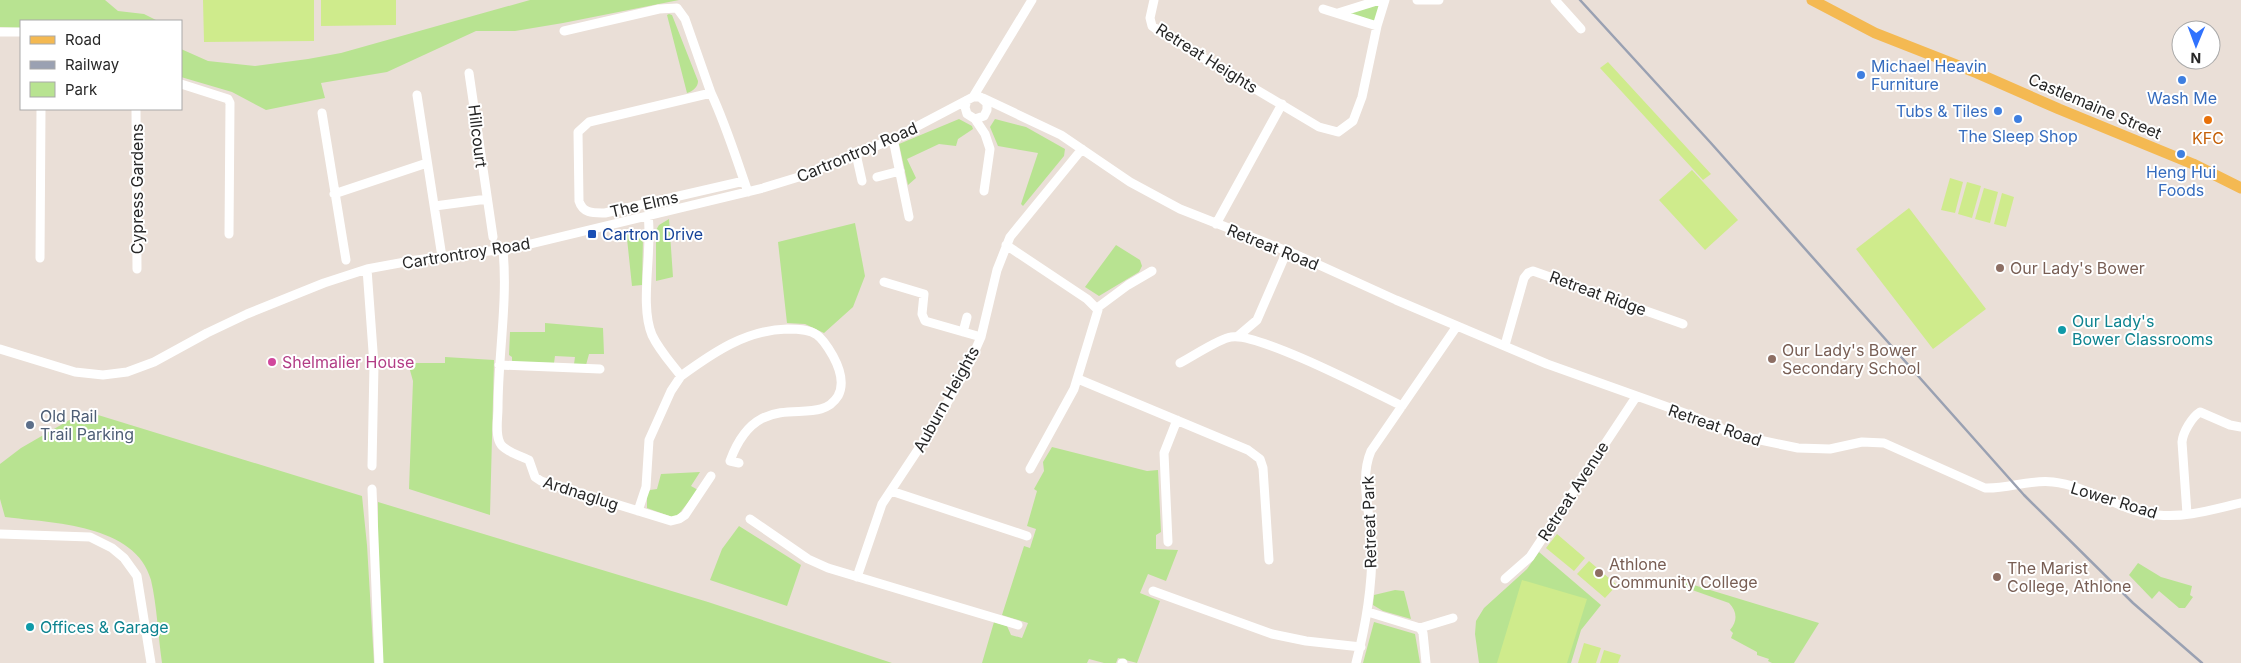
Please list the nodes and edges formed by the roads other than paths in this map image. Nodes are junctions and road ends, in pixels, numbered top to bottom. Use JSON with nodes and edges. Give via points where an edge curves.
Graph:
{"nodes":[{"id":1,"x":1032,"y":0,"type":"edge"},
{"id":2,"x":1154,"y":0,"type":"edge"},
{"id":3,"x":1380,"y":0,"type":"edge"},
{"id":4,"x":1385,"y":0,"type":"edge"},
{"id":5,"x":1417,"y":0,"type":"edge"},
{"id":6,"x":1439,"y":0,"type":"edge"},
{"id":7,"x":1554,"y":0,"type":"edge"},
{"id":8,"x":1812,"y":0,"type":"edge"},
{"id":9,"x":1323,"y":9,"type":"dead end"},
{"id":10,"x":1337,"y":13,"type":"junction"},
{"id":11,"x":1377,"y":26,"type":"junction"},
{"id":12,"x":1581,"y":29,"type":"dead end"},
{"id":13,"x":564,"y":31,"type":"dead end"},
{"id":14,"x":0,"y":32,"type":"edge"},
{"id":15,"x":20,"y":32,"type":"edge"},
{"id":16,"x":469,"y":73,"type":"dead end"},
{"id":17,"x":182,"y":84,"type":"edge"},
{"id":18,"x":711,"y":93,"type":"junction"},
{"id":19,"x":417,"y":95,"type":"dead end"},
{"id":20,"x":976,"y":96,"type":"junction"},
{"id":21,"x":1282,"y":104,"type":"junction"},
{"id":22,"x":41,"y":110,"type":"edge"},
{"id":23,"x":136,"y":110,"type":"edge"},
{"id":24,"x":1010,"y":111,"type":"junction"},
{"id":25,"x":966,"y":112,"type":"junction"},
{"id":26,"x":322,"y":113,"type":"dead end"},
{"id":27,"x":982,"y":114,"type":"junction"},
{"id":28,"x":938,"y":116,"type":"junction"},
{"id":29,"x":893,"y":139,"type":"junction"},
{"id":30,"x":1082,"y":149,"type":"junction"},
{"id":31,"x":856,"y":154,"type":"junction"},
{"id":32,"x":427,"y":163,"type":"junction"},
{"id":33,"x":900,"y":170,"type":"junction"},
{"id":34,"x":744,"y":180,"type":"junction"},
{"id":35,"x":2241,"y":188,"type":"edge"},
{"id":36,"x":984,"y":191,"type":"dead end"},
{"id":37,"x":748,"y":192,"type":"junction"},
{"id":38,"x":334,"y":194,"type":"junction"},
{"id":39,"x":487,"y":199,"type":"junction"},
{"id":40,"x":435,"y":206,"type":"junction"},
{"id":41,"x":648,"y":216,"type":"junction"},
{"id":42,"x":909,"y":217,"type":"dead end"},
{"id":43,"x":1216,"y":224,"type":"junction"},
{"id":44,"x":229,"y":234,"type":"dead end"},
{"id":45,"x":493,"y":237,"type":"dead end"},
{"id":46,"x":1006,"y":245,"type":"junction"},
{"id":47,"x":503,"y":250,"type":"junction"},
{"id":48,"x":1287,"y":251,"type":"junction"},
{"id":49,"x":442,"y":257,"type":"junction"},
{"id":50,"x":40,"y":258,"type":"dead end"},
{"id":51,"x":346,"y":260,"type":"dead end"},
{"id":52,"x":137,"y":269,"type":"dead end"},
{"id":53,"x":367,"y":269,"type":"junction"},
{"id":54,"x":1152,"y":271,"type":"dead end"},
{"id":55,"x":884,"y":282,"type":"dead end"},
{"id":56,"x":1097,"y":308,"type":"junction"},
{"id":57,"x":967,"y":317,"type":"dead end"},
{"id":58,"x":1683,"y":324,"type":"dead end"},
{"id":59,"x":1457,"y":326,"type":"junction"},
{"id":60,"x":963,"y":332,"type":"junction"},
{"id":61,"x":981,"y":337,"type":"junction"},
{"id":62,"x":1237,"y":337,"type":"junction"},
{"id":63,"x":1505,"y":345,"type":"junction"},
{"id":64,"x":0,"y":349,"type":"edge"},
{"id":65,"x":1180,"y":363,"type":"dead end"},
{"id":66,"x":499,"y":365,"type":"junction"},
{"id":67,"x":600,"y":369,"type":"dead end"},
{"id":68,"x":681,"y":376,"type":"junction"},
{"id":69,"x":1078,"y":379,"type":"junction"},
{"id":70,"x":1636,"y":398,"type":"junction"},
{"id":71,"x":1402,"y":406,"type":"junction"},
{"id":72,"x":1176,"y":420,"type":"junction"},
{"id":73,"x":2241,"y":427,"type":"edge"},
{"id":74,"x":739,"y":463,"type":"dead end"},
{"id":75,"x":372,"y":466,"type":"dead end"},
{"id":76,"x":1030,"y":469,"type":"dead end"},
{"id":77,"x":711,"y":476,"type":"dead end"},
{"id":78,"x":2017,"y":485,"type":"joint"},
{"id":79,"x":372,"y":489,"type":"dead end"},
{"id":80,"x":891,"y":491,"type":"junction"},
{"id":81,"x":2241,"y":503,"type":"edge"},
{"id":82,"x":638,"y":511,"type":"junction"},
{"id":83,"x":2187,"y":514,"type":"junction"},
{"id":84,"x":750,"y":519,"type":"dead end"},
{"id":85,"x":0,"y":534,"type":"edge"},
{"id":86,"x":1028,"y":536,"type":"dead end"},
{"id":87,"x":1168,"y":542,"type":"dead end"},
{"id":88,"x":1269,"y":560,"type":"dead end"},
{"id":89,"x":857,"y":577,"type":"junction"},
{"id":90,"x":1505,"y":579,"type":"dead end"},
{"id":91,"x":1153,"y":591,"type":"dead end"},
{"id":92,"x":1368,"y":612,"type":"junction"},
{"id":93,"x":1453,"y":618,"type":"dead end"},
{"id":94,"x":1018,"y":625,"type":"dead end"},
{"id":95,"x":1420,"y":628,"type":"junction"},
{"id":96,"x":1361,"y":647,"type":"junction"},
{"id":97,"x":151,"y":663,"type":"edge"},
{"id":98,"x":379,"y":663,"type":"edge"},
{"id":99,"x":1356,"y":663,"type":"edge"},
{"id":100,"x":1426,"y":663,"type":"edge"}],
"edges":[{"from":1,"to":20,"type":"street"},
{"from":2,"to":21,"type":"street","name":"Retreat Heights","via":[[1150,18],[1152,26]]},
{"from":3,"to":10,"type":"street"},
{"from":4,"to":11,"type":"street","name":"Retreat Heights"},
{"from":5,"to":6,"type":"street"},
{"from":7,"to":12,"type":"street"},
{"from":8,"to":35,"type":"main road","name":"Castlemaine Street","via":[[1875,33],[2193,164]]},
{"from":9,"to":10,"type":"street"},
{"from":10,"to":11,"type":"street"},
{"from":11,"to":21,"type":"street","name":"Retreat Heights","via":[[1362,97],[1353,121],[1346,128],[1338,132],[1319,127]]},
{"from":13,"to":18,"type":"street","via":[[658,9],[677,8],[685,19]]},
{"from":14,"to":15,"type":"street"},
{"from":16,"to":39,"type":"street","name":"Hillcourt"},
{"from":17,"to":44,"type":"street","via":[[228,99],[230,103]]},
{"from":18,"to":34,"type":"street"},
{"from":18,"to":34,"type":"street","name":"The Elms","via":[[589,122],[581,127],[577,137],[579,204],[590,213],[606,213]]},
{"from":19,"to":32,"type":"street"},
{"from":20,"to":24,"type":"street","name":"Retreat Road"},
{"from":20,"to":25,"type":"street","via":[[965,107]]},
{"from":20,"to":27,"type":"street"},
{"from":20,"to":28,"type":"street","name":"Cartrontroy Road"},
{"from":21,"to":43,"type":"street"},
{"from":22,"to":50,"type":"street"},
{"from":23,"to":52,"type":"street","name":"Cypress Gardens"},
{"from":24,"to":27,"type":"street","name":"Retreat Road"},
{"from":24,"to":30,"type":"street","name":"Retreat Road"},
{"from":25,"to":27,"type":"street","via":[[970,117]]},
{"from":25,"to":28,"type":"street","name":"Cartrontroy Road"},
{"from":26,"to":38,"type":"street"},
{"from":27,"to":36,"type":"street","via":[[991,152]]},
{"from":28,"to":29,"type":"street","name":"Cartrontroy Road"},
{"from":29,"to":31,"type":"street","name":"Cartrontroy Road"},
{"from":29,"to":33,"type":"street"},
{"from":30,"to":43,"type":"street","name":"Retreat Road","via":[[1145,192]]},
{"from":30,"to":46,"type":"street","name":"Auburn Heights"},
{"from":31,"to":33,"type":"street","via":[[866,180]]},
{"from":31,"to":37,"type":"street","name":"Cartrontroy Road"},
{"from":32,"to":38,"type":"street"},
{"from":32,"to":40,"type":"street"},
{"from":33,"to":42,"type":"street"},
{"from":34,"to":37,"type":"street"},
{"from":37,"to":41,"type":"street","name":"Cartrontroy Road"},
{"from":38,"to":51,"type":"street"},
{"from":39,"to":40,"type":"street"},
{"from":39,"to":45,"type":"street","name":"Hillcourt"},
{"from":40,"to":49,"type":"street"},
{"from":41,"to":47,"type":"street","name":"Cartrontroy Road"},
{"from":41,"to":68,"type":"street","via":[[648,321],[656,343]]},
{"from":43,"to":48,"type":"street","name":"Retreat Road"},
{"from":46,"to":56,"type":"street"},
{"from":46,"to":61,"type":"street","name":"Auburn Heights"},
{"from":47,"to":49,"type":"street","name":"Cartrontroy Road"},
{"from":47,"to":66,"type":"street","name":"Ardnaglug"},
{"from":48,"to":59,"type":"street","name":"Retreat Road"},
{"from":48,"to":62,"type":"street","via":[[1257,320]]},
{"from":49,"to":53,"type":"street","name":"Cartrontroy Road"},
{"from":53,"to":64,"type":"street","name":"Cartrontroy Road","via":[[241,317],[154,362],[127,372],[103,375],[75,372]]},
{"from":53,"to":75,"type":"street","via":[[374,365]]},
{"from":54,"to":56,"type":"street"},
{"from":55,"to":60,"type":"street","via":[[921,292],[924,294],[922,314],[925,321]]},
{"from":56,"to":69,"type":"street","via":[[1098,315]]},
{"from":57,"to":60,"type":"street"},
{"from":58,"to":63,"type":"street","name":"Retreat Ridge","via":[[1533,271],[1524,278]]},
{"from":59,"to":63,"type":"street","name":"Retreat Road"},
{"from":59,"to":71,"type":"street","name":"Retreat Park"},
{"from":60,"to":61,"type":"street"},
{"from":61,"to":80,"type":"street","name":"Auburn Heights","via":[[952,396]]},
{"from":62,"to":65,"type":"street","via":[[1230,336]]},
{"from":62,"to":71,"type":"street","via":[[1309,362]]},
{"from":63,"to":70,"type":"street","name":"Retreat Road","via":[[1545,368]]},
{"from":66,"to":67,"type":"street"},
{"from":66,"to":82,"type":"street","name":"Ardnaglug","via":[[498,432],[502,446],[529,460],[537,479]]},
{"from":68,"to":74,"type":"street","via":[[733,342],[765,330],[811,332],[832,354],[840,374],[841,389],[836,398],[822,408],[775,413],[756,421],[745,431],[735,448],[730,461]]},
{"from":68,"to":82,"type":"street","name":"Ardnaglug","via":[[649,440],[647,475]]},
{"from":69,"to":72,"type":"street"},
{"from":69,"to":76,"type":"street"},
{"from":70,"to":78,"type":"street","name":"Retreat Road","via":[[1690,415],[1736,435],[1771,444],[1830,449],[1862,442],[1884,443],[1985,488]]},
{"from":70,"to":90,"type":"street","name":"Retreat Avenue","via":[[1530,557]]},
{"from":71,"to":92,"type":"street","name":"Retreat Park","via":[[1368,459],[1367,494],[1372,547]]},
{"from":72,"to":87,"type":"street","via":[[1164,453]]},
{"from":72,"to":88,"type":"street","via":[[1248,450],[1260,459]]},
{"from":73,"to":83,"type":"street","via":[[2200,412],[2184,434]]},
{"from":77,"to":82,"type":"street","name":"Ardnaglug","via":[[679,519],[668,520]]},
{"from":78,"to":83,"type":"street","name":"Lower Road","via":[[2055,482],[2135,510],[2157,515]]},
{"from":79,"to":98,"type":"street"},
{"from":80,"to":86,"type":"street"},
{"from":80,"to":89,"type":"street","name":"Auburn Heights","via":[[880,509]]},
{"from":81,"to":83,"type":"street","name":"Lower Road"},
{"from":84,"to":89,"type":"street","via":[[816,563]]},
{"from":85,"to":97,"type":"street","via":[[90,537],[124,558],[137,576]]},
{"from":89,"to":94,"type":"street"},
{"from":91,"to":96,"type":"street","via":[[1272,634]]},
{"from":92,"to":95,"type":"street"},
{"from":92,"to":96,"type":"street","name":"Retreat Park"},
{"from":93,"to":95,"type":"street"},
{"from":95,"to":100,"type":"street"},
{"from":96,"to":99,"type":"street","name":"Retreat Park"}]}
